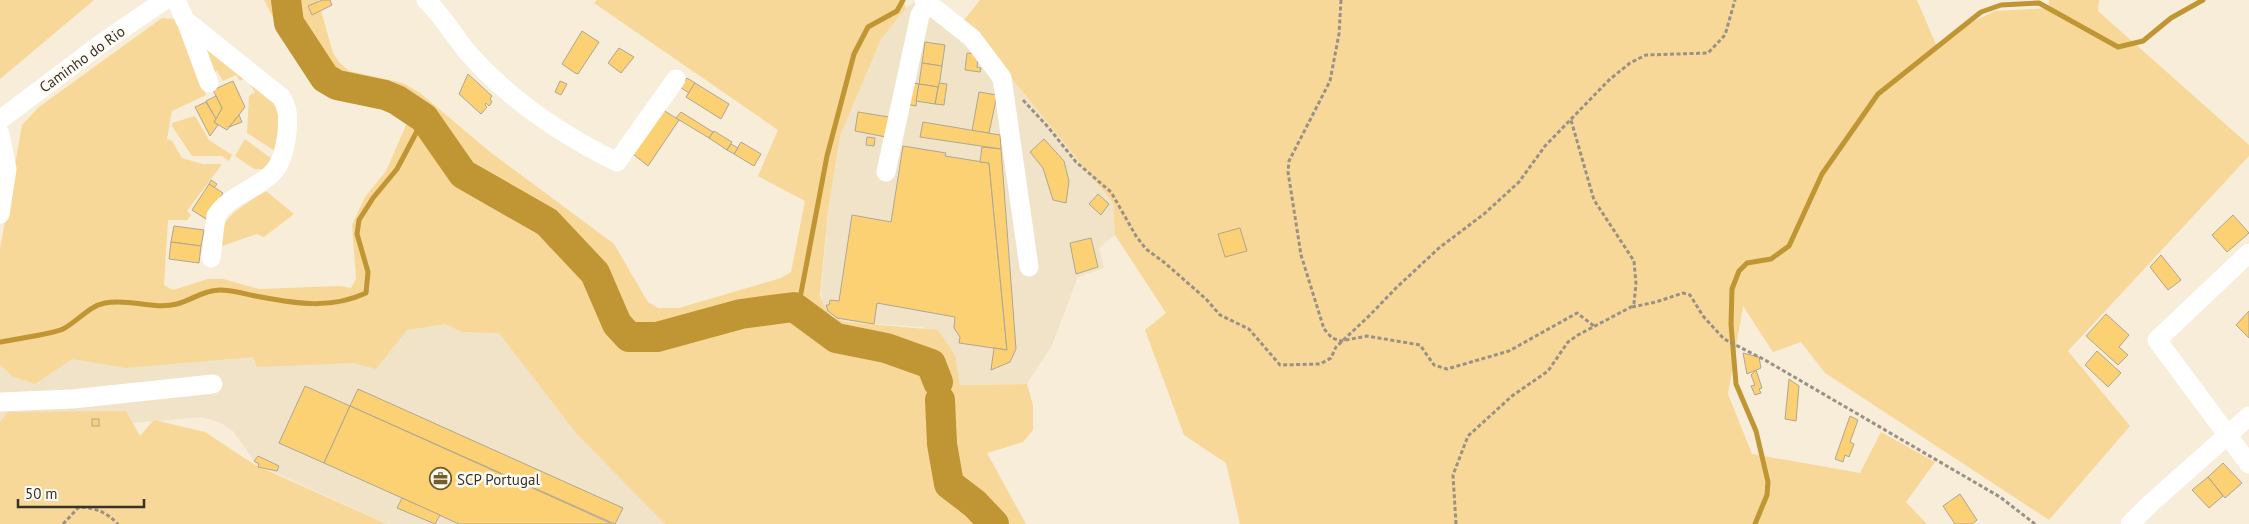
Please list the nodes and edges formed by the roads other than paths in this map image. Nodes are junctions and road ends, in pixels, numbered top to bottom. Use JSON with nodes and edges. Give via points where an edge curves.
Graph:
{"nodes":[{"id":1,"x":165,"y":0,"type":"edge"},
{"id":2,"x":176,"y":0,"type":"edge"},
{"id":3,"x":426,"y":0,"type":"edge"},
{"id":4,"x":926,"y":1,"type":"edge"},
{"id":5,"x":185,"y":20,"type":"junction"},
{"id":6,"x":676,"y":79,"type":"dead end"},
{"id":7,"x":209,"y":83,"type":"dead end"},
{"id":8,"x":0,"y":120,"type":"edge"},
{"id":9,"x":0,"y":134,"type":"edge"},
{"id":10,"x":886,"y":172,"type":"dead end"},
{"id":11,"x":0,"y":214,"type":"edge"},
{"id":12,"x":2249,"y":254,"type":"edge"},
{"id":13,"x":211,"y":258,"type":"dead end"},
{"id":14,"x":1029,"y":267,"type":"dead end"},
{"id":15,"x":213,"y":384,"type":"dead end"},
{"id":16,"x":0,"y":402,"type":"edge"},
{"id":17,"x":2249,"y":416,"type":"edge"},
{"id":18,"x":2227,"y":434,"type":"junction"},
{"id":19,"x":2249,"y":464,"type":"edge"},
{"id":20,"x":2130,"y":524,"type":"edge"}],
"edges":[{"from":1,"to":8,"type":"street","name":"Caminho do Rio"},
{"from":2,"to":5,"type":"street"},
{"from":3,"to":6,"type":"street","via":[[441,14],[469,54],[523,105],[582,145],[617,162]]},
{"from":4,"to":10,"type":"street","via":[[920,15]]},
{"from":4,"to":14,"type":"street","via":[[972,38],[1002,78]]},
{"from":5,"to":7,"type":"street"},
{"from":5,"to":13,"type":"street","via":[[281,96],[287,105],[285,147],[277,170],[219,210]]},
{"from":9,"to":11,"type":"street","via":[[7,169]]},
{"from":12,"to":18,"type":"street","via":[[2157,340]]},
{"from":15,"to":16,"type":"street","via":[[72,399]]},
{"from":17,"to":18,"type":"street"},
{"from":18,"to":19,"type":"street"},
{"from":18,"to":20,"type":"street"}]}
